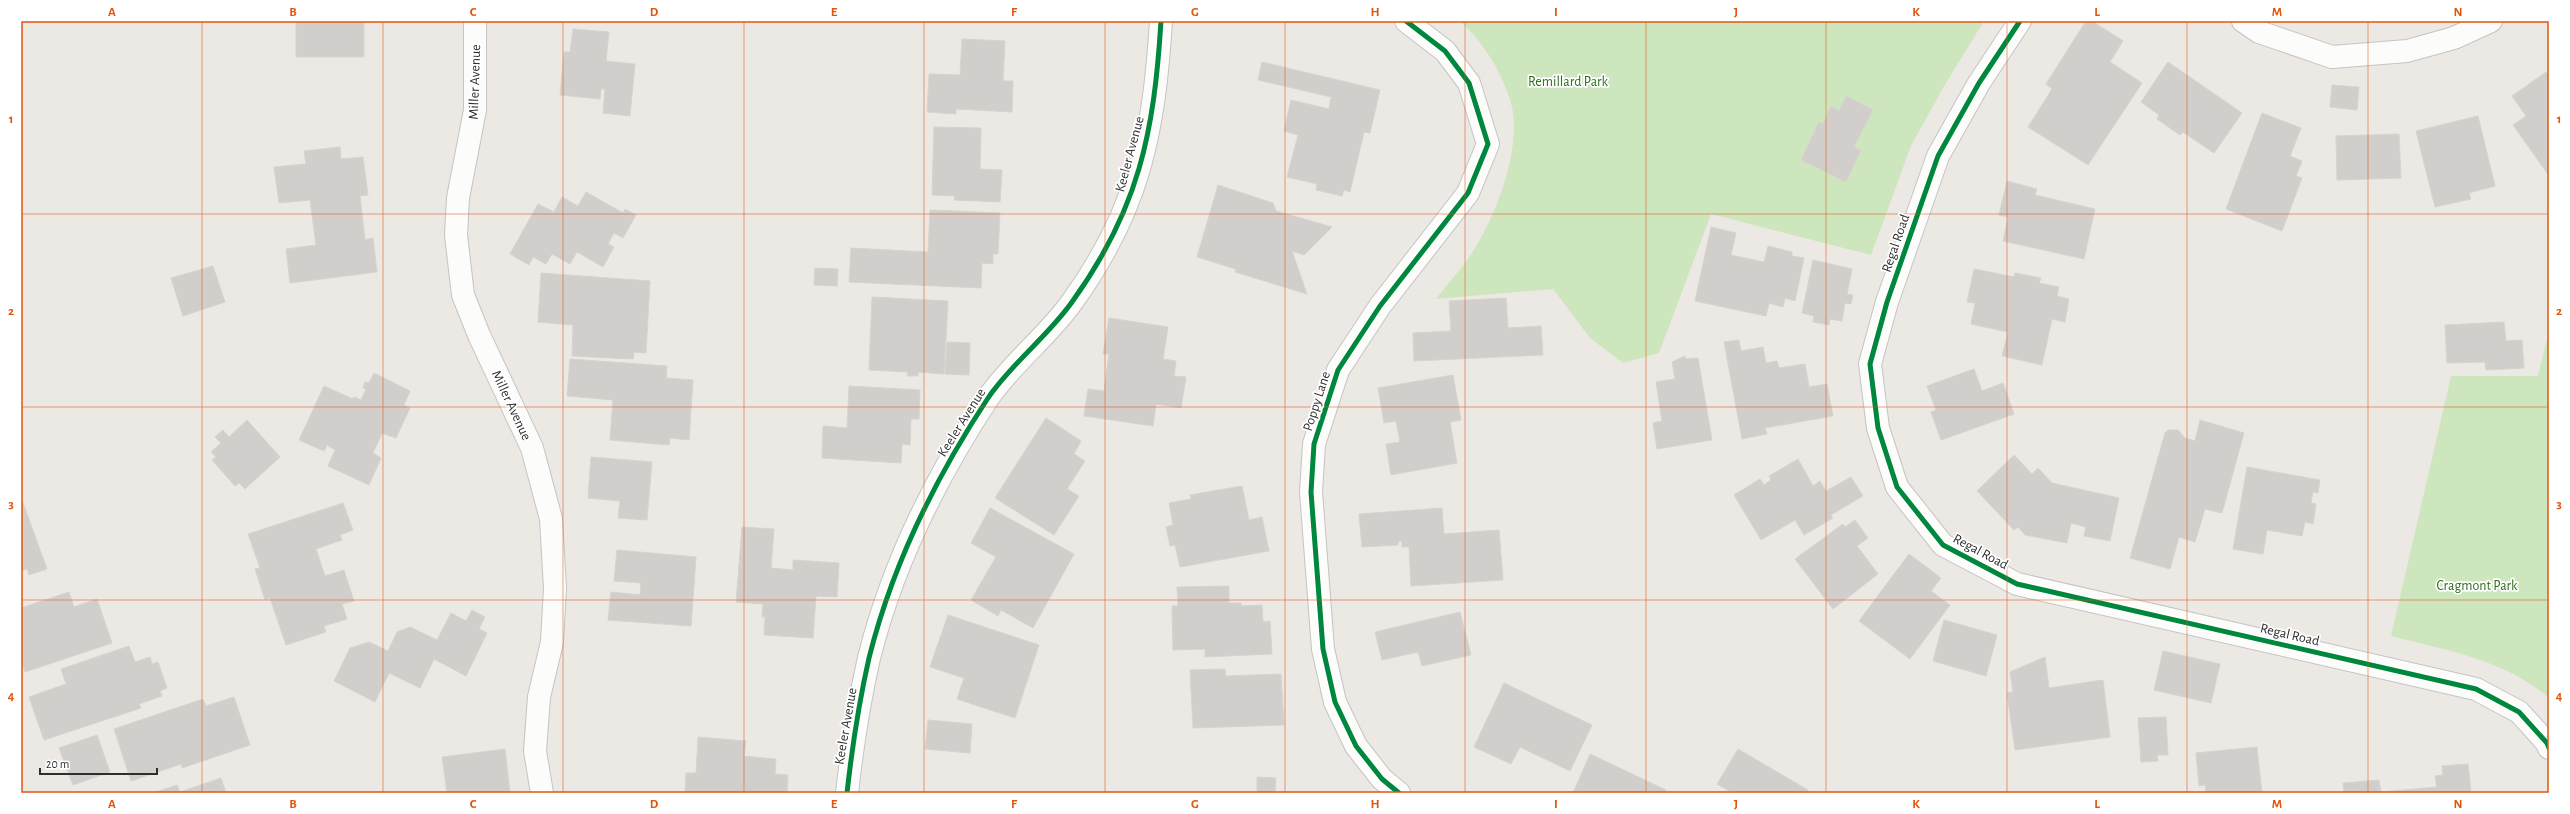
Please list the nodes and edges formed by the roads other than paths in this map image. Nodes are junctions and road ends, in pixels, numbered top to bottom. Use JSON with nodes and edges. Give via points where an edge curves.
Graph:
{"nodes":[{"id":1,"x":475,"y":21,"type":"edge"},
{"id":2,"x":1161,"y":21,"type":"edge"},
{"id":3,"x":1406,"y":21,"type":"edge"},
{"id":4,"x":2020,"y":21,"type":"edge"},
{"id":5,"x":2243,"y":21,"type":"edge"},
{"id":6,"x":2491,"y":21,"type":"edge"},
{"id":7,"x":2549,"y":748,"type":"edge"},
{"id":8,"x":542,"y":793,"type":"edge"},
{"id":9,"x":847,"y":793,"type":"edge"},
{"id":10,"x":1399,"y":793,"type":"edge"}],
"edges":[{"from":1,"to":8,"type":"street","name":"Miller Avenue","via":[[475,110],[458,198],[456,235],[463,296],[532,448],[551,519],[555,588],[552,642],[539,697],[536,751]]},
{"from":2,"to":9,"type":"street","name":"Keeler Avenue","via":[[1158,76],[1149,136],[1137,181],[1120,223],[1072,302],[989,396],[918,520],[892,588],[870,657],[852,748]]},
{"from":3,"to":10,"type":"street","name":"Poppy Lane","via":[[1445,51],[1469,83],[1488,144],[1468,194],[1380,306],[1338,370],[1314,444],[1311,492],[1322,642],[1335,702],[1356,746],[1382,778]]},
{"from":4,"to":7,"type":"street","name":"Regal Road","via":[[1979,83],[1938,156],[1887,302],[1870,364],[1878,428],[1897,487],[1943,545],[2017,584],[2476,690],[2518,712]]},
{"from":5,"to":6,"type":"street","via":[[2259,32],[2332,57],[2407,51],[2454,38]]}]}
